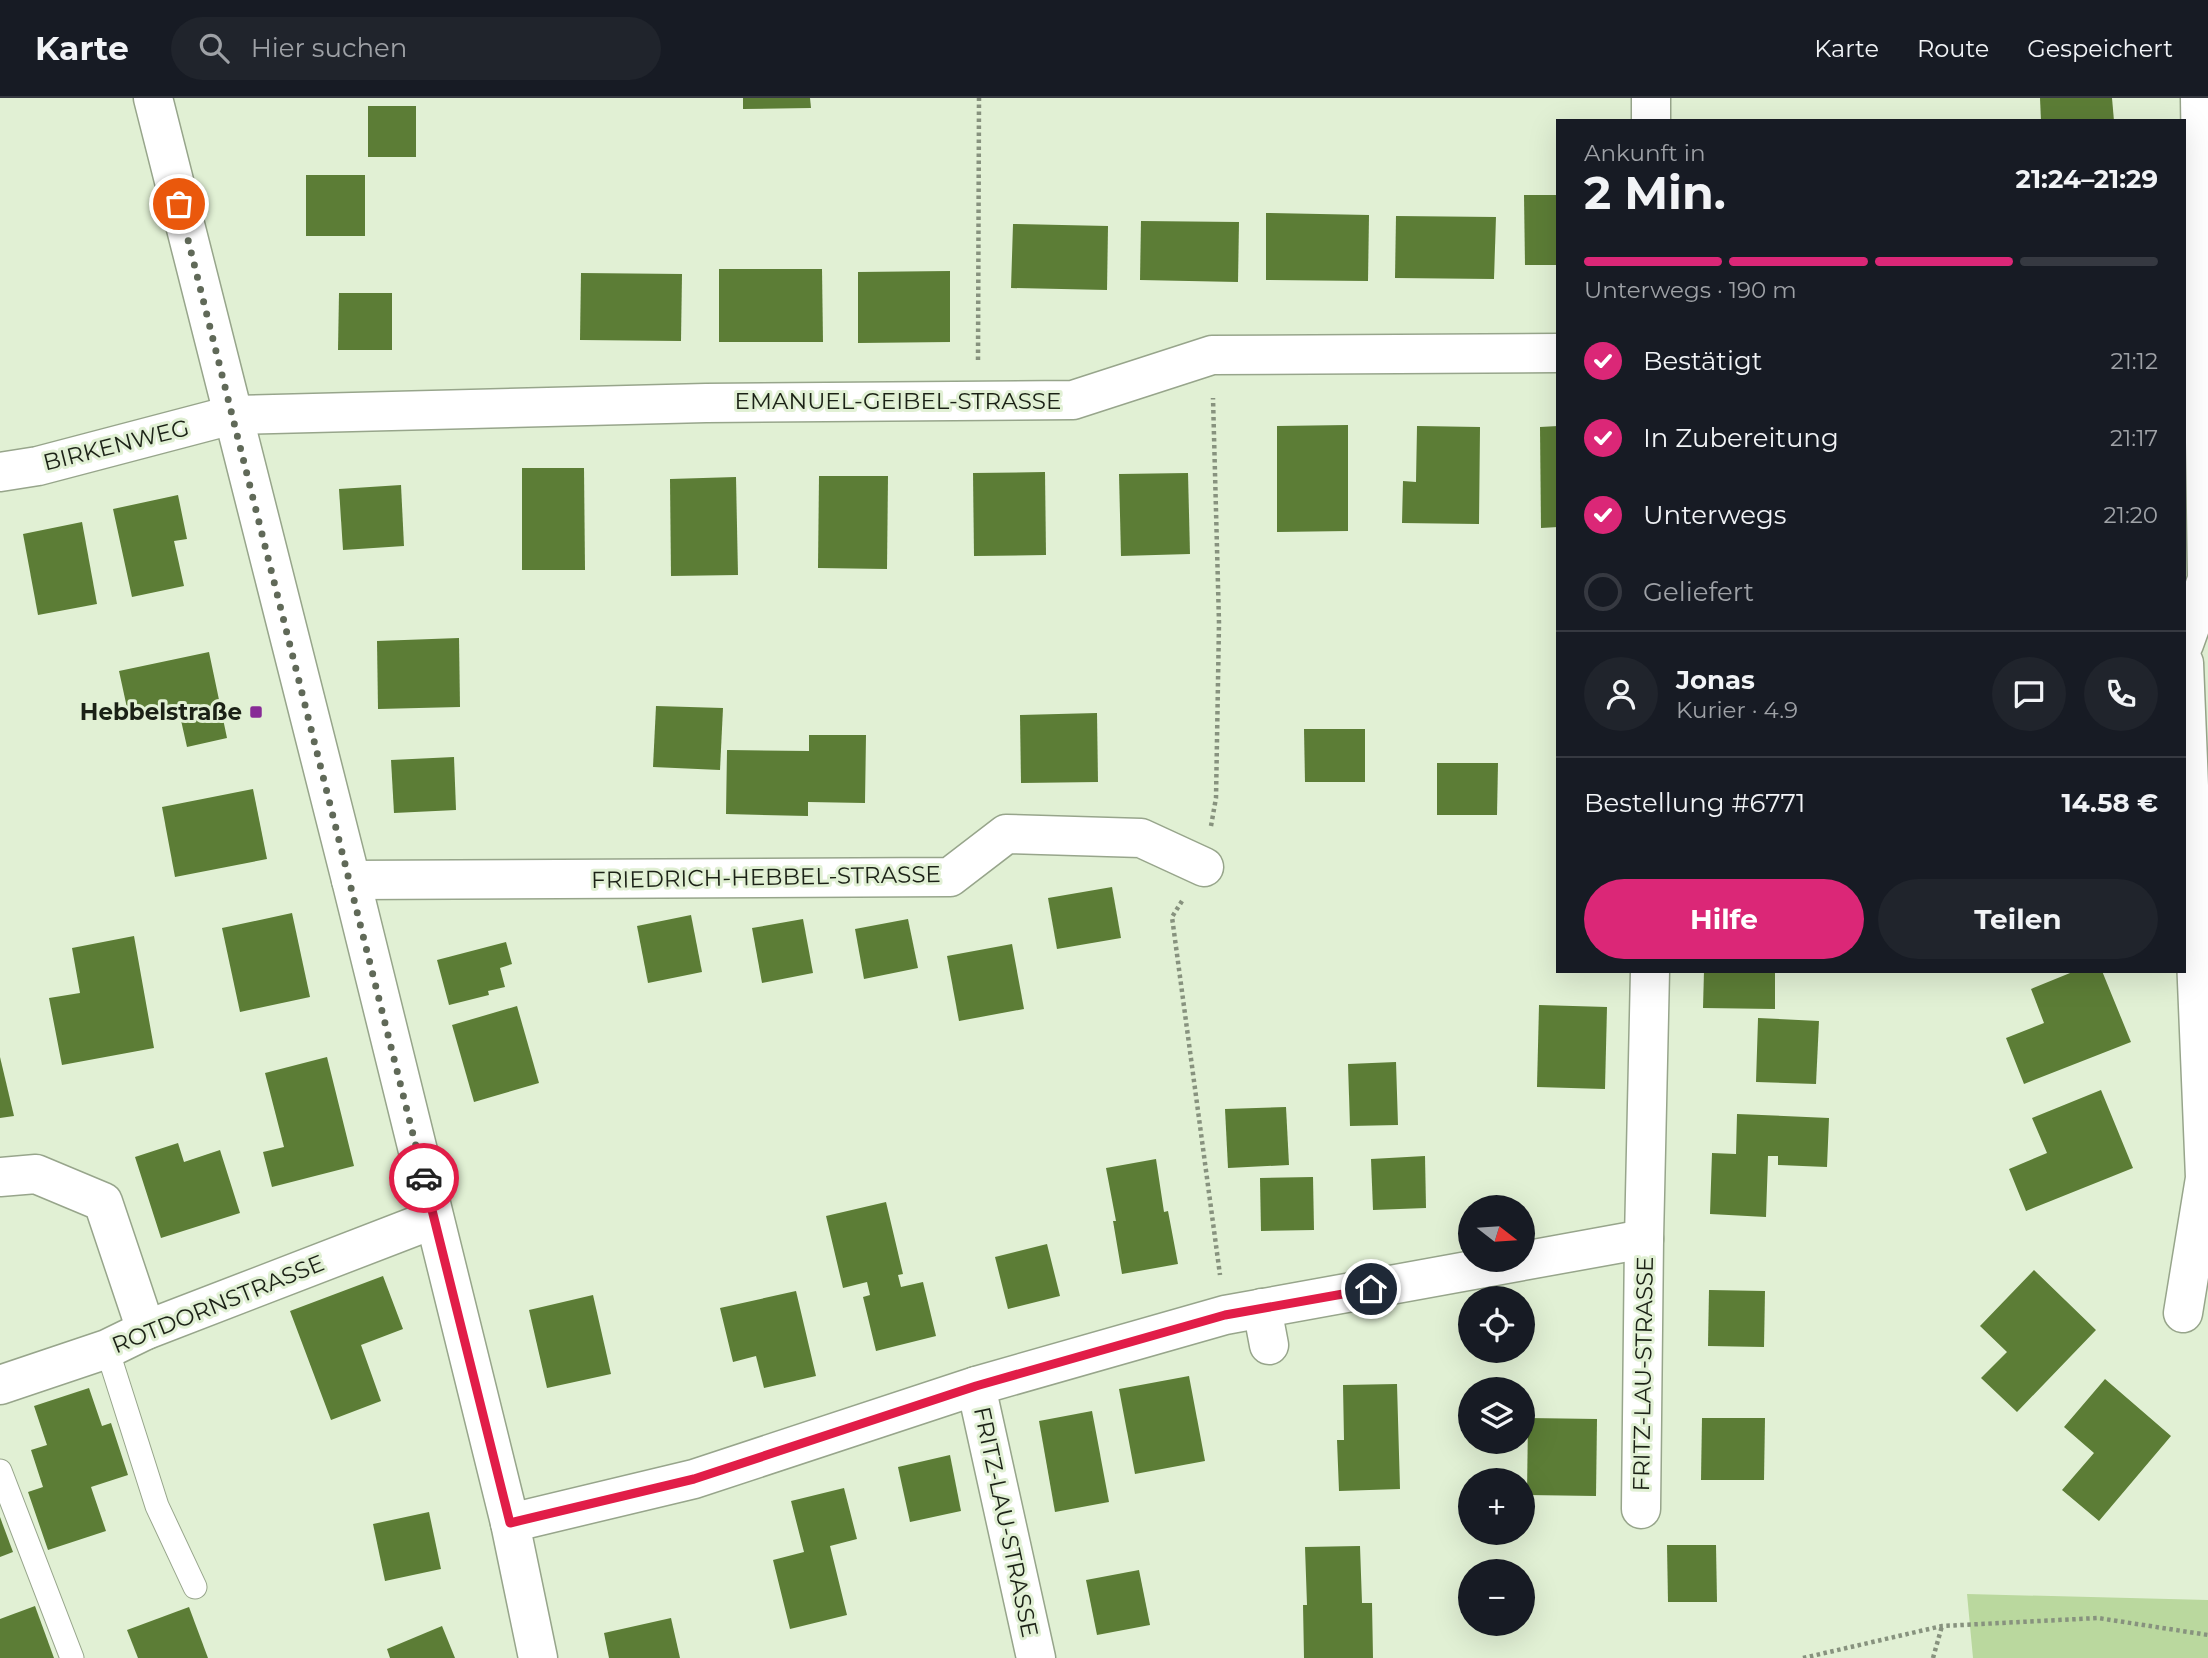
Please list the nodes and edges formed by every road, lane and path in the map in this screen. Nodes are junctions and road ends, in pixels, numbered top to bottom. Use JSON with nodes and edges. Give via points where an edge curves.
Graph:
{"nodes":[{"id":1,"x":153,"y":98,"type":"edge"},
{"id":2,"x":979,"y":98,"type":"edge"},
{"id":3,"x":1651,"y":98,"type":"edge"},
{"id":4,"x":2200,"y":98,"type":"edge"},
{"id":5,"x":1651,"y":119,"type":"edge"},
{"id":6,"x":1556,"y":353,"type":"edge"},
{"id":7,"x":978,"y":400,"type":"junction"},
{"id":8,"x":232,"y":415,"type":"junction"},
{"id":9,"x":0,"y":472,"type":"edge"},
{"id":10,"x":2186,"y":638,"type":"edge"},
{"id":11,"x":2186,"y":712,"type":"edge"},
{"id":12,"x":1203,"y":867,"type":"dead end"},
{"id":13,"x":351,"y":880,"type":"junction"},
{"id":14,"x":1650,"y":973,"type":"edge"},
{"id":15,"x":0,"y":1177,"type":"edge"},
{"id":16,"x":434,"y":1219,"type":"junction"},
{"id":17,"x":1644,"y":1239,"type":"junction"},
{"id":18,"x":2183,"y":1313,"type":"dead end"},
{"id":19,"x":146,"y":1330,"type":"junction"},
{"id":20,"x":107,"y":1349,"type":"junction"},
{"id":21,"x":0,"y":1385,"type":"edge"},
{"id":22,"x":976,"y":1386,"type":"junction"},
{"id":23,"x":0,"y":1471,"type":"edge"},
{"id":24,"x":1641,"y":1509,"type":"dead end"},
{"id":25,"x":510,"y":1523,"type":"junction"},
{"id":26,"x":195,"y":1587,"type":"dead end"},
{"id":27,"x":1942,"y":1626,"type":"junction"},
{"id":28,"x":2208,"y":1635,"type":"edge"},
{"id":29,"x":72,"y":1658,"type":"edge"},
{"id":30,"x":538,"y":1658,"type":"edge"},
{"id":31,"x":1036,"y":1658,"type":"edge"},
{"id":32,"x":1803,"y":1658,"type":"edge"},
{"id":33,"x":1933,"y":1658,"type":"edge"}],
"edges":[{"from":1,"to":8,"type":"street"},
{"from":2,"to":7,"type":"path"},
{"from":3,"to":5,"type":"street"},
{"from":4,"to":10,"type":"street","via":[[2207,579]]},
{"from":6,"to":7,"type":"street","name":"EMANUEL-GEIBEL-STRASSE","via":[[1212,355],[1073,400]]},
{"from":7,"to":8,"type":"street","name":"EMANUEL-GEIBEL-STRASSE"},
{"from":8,"to":9,"type":"street","name":"BIRKENWEG"},
{"from":8,"to":13,"type":"street"},
{"from":11,"to":18,"type":"street","via":[[2205,1178]]},
{"from":12,"to":13,"type":"street","name":"FRIEDRICH-HEBBEL-STRASSE","via":[[1141,838],[1006,834],[950,877]]},
{"from":13,"to":16,"type":"street"},
{"from":14,"to":17,"type":"street","name":"FRITZ-LAU-STRASSE"},
{"from":15,"to":19,"type":"street","via":[[36,1174],[103,1202]]},
{"from":16,"to":19,"type":"street","name":"ROTDORNSTRASSE"},
{"from":16,"to":25,"type":"street"},
{"from":17,"to":22,"type":"street","name":"FRITZ-LAU-STRASSE","via":[[1266,1327],[1225,1315]]},
{"from":17,"to":24,"type":"street","name":"FRITZ-LAU-STRASSE"},
{"from":19,"to":20,"type":"street","name":"ROTDORNSTRASSE"},
{"from":20,"to":21,"type":"street","name":"ROTDORNSTRASSE"},
{"from":20,"to":26,"type":"lane","via":[[157,1506]]},
{"from":22,"to":25,"type":"street","name":"FRITZ-LAU-STRASSE","via":[[694,1479]]},
{"from":22,"to":31,"type":"street","name":"FRITZ-LAU-STRASSE"},
{"from":23,"to":29,"type":"lane"},
{"from":25,"to":30,"type":"street"},
{"from":27,"to":28,"type":"path","via":[[2098,1618]]},
{"from":27,"to":32,"type":"path"},
{"from":27,"to":33,"type":"path"}]}
